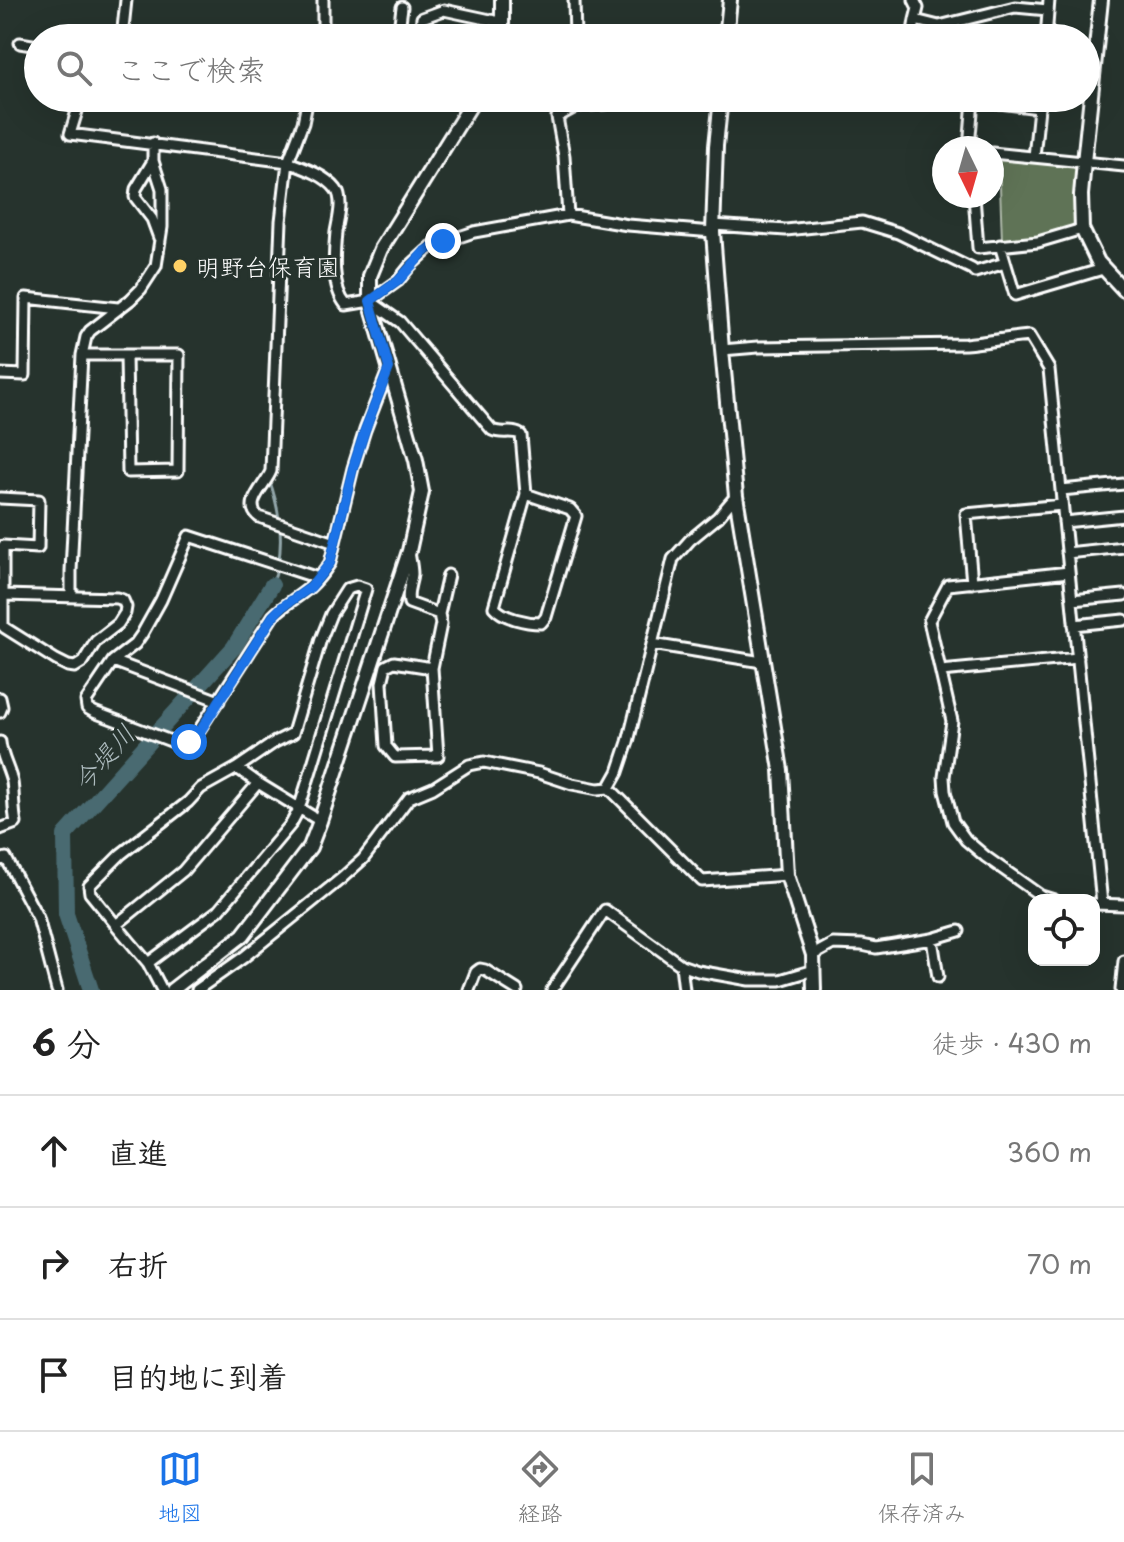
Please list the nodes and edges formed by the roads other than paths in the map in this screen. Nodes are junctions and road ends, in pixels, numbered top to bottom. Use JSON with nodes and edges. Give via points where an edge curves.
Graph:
{"nodes":[{"id":1,"x":126,"y":0,"type":"edge"},
{"id":2,"x":323,"y":0,"type":"edge"},
{"id":3,"x":502,"y":0,"type":"edge"},
{"id":4,"x":574,"y":0,"type":"edge"},
{"id":5,"x":730,"y":0,"type":"edge"},
{"id":6,"x":914,"y":0,"type":"edge"},
{"id":7,"x":1101,"y":0,"type":"edge"},
{"id":8,"x":443,"y":5,"type":"edge"},
{"id":9,"x":1049,"y":5,"type":"edge"},
{"id":10,"x":402,"y":7,"type":"dead end"},
{"id":11,"x":915,"y":20,"type":"junction"},
{"id":12,"x":123,"y":24,"type":"edge"},
{"id":13,"x":321,"y":24,"type":"edge"},
{"id":14,"x":400,"y":24,"type":"edge"},
{"id":15,"x":421,"y":24,"type":"edge"},
{"id":16,"x":502,"y":24,"type":"joint"},
{"id":17,"x":575,"y":24,"type":"edge"},
{"id":18,"x":727,"y":24,"type":"edge"},
{"id":19,"x":914,"y":24,"type":"edge"},
{"id":20,"x":931,"y":24,"type":"edge"},
{"id":21,"x":947,"y":24,"type":"edge"},
{"id":22,"x":1098,"y":24,"type":"edge"},
{"id":23,"x":20,"y":43,"type":"dead end"},
{"id":24,"x":24,"y":44,"type":"edge"},
{"id":25,"x":77,"y":112,"type":"edge"},
{"id":26,"x":305,"y":112,"type":"edge"},
{"id":27,"x":466,"y":112,"type":"edge"},
{"id":28,"x":564,"y":112,"type":"edge"},
{"id":29,"x":720,"y":112,"type":"edge"},
{"id":30,"x":972,"y":112,"type":"edge"},
{"id":31,"x":1038,"y":112,"type":"edge"},
{"id":32,"x":1089,"y":112,"type":"edge"},
{"id":33,"x":970,"y":136,"type":"edge"},
{"id":34,"x":153,"y":143,"type":"junction"},
{"id":35,"x":1004,"y":154,"type":"edge"},
{"id":36,"x":1034,"y":157,"type":"junction"},
{"id":37,"x":153,"y":161,"type":"junction"},
{"id":38,"x":288,"y":162,"type":"junction"},
{"id":39,"x":1084,"y":162,"type":"junction"},
{"id":40,"x":1124,"y":166,"type":"edge"},
{"id":41,"x":975,"y":208,"type":"edge"},
{"id":42,"x":568,"y":215,"type":"junction"},
{"id":43,"x":713,"y":228,"type":"junction"},
{"id":44,"x":1082,"y":229,"type":"junction"},
{"id":45,"x":160,"y":241,"type":"junction"},
{"id":46,"x":1000,"y":245,"type":"junction"},
{"id":47,"x":1005,"y":263,"type":"junction"},
{"id":48,"x":1103,"y":269,"type":"junction"},
{"id":49,"x":1124,"y":290,"type":"edge"},
{"id":50,"x":370,"y":301,"type":"junction"},
{"id":51,"x":118,"y":308,"type":"junction"},
{"id":52,"x":722,"y":350,"type":"junction"},
{"id":53,"x":82,"y":355,"type":"junction"},
{"id":54,"x":126,"y":355,"type":"junction"},
{"id":55,"x":389,"y":368,"type":"junction"},
{"id":56,"x":0,"y":374,"type":"edge"},
{"id":57,"x":1124,"y":484,"type":"edge"},
{"id":58,"x":1061,"y":490,"type":"junction"},
{"id":59,"x":526,"y":494,"type":"junction"},
{"id":60,"x":736,"y":496,"type":"junction"},
{"id":61,"x":0,"y":498,"type":"edge"},
{"id":62,"x":1062,"y":505,"type":"junction"},
{"id":63,"x":1124,"y":516,"type":"edge"},
{"id":64,"x":1064,"y":522,"type":"junction"},
{"id":65,"x":335,"y":543,"type":"junction"},
{"id":66,"x":1124,"y":547,"type":"edge"},
{"id":67,"x":409,"y":551,"type":"junction"},
{"id":68,"x":1067,"y":553,"type":"junction"},
{"id":69,"x":1069,"y":572,"type":"junction"},
{"id":70,"x":448,"y":575,"type":"dead end"},
{"id":71,"x":318,"y":578,"type":"junction"},
{"id":72,"x":972,"y":583,"type":"junction"},
{"id":73,"x":3,"y":595,"type":"junction"},
{"id":74,"x":1124,"y":595,"type":"edge"},
{"id":75,"x":71,"y":596,"type":"junction"},
{"id":76,"x":1072,"y":600,"type":"junction"},
{"id":77,"x":439,"y":614,"type":"junction"},
{"id":78,"x":1124,"y":620,"type":"edge"},
{"id":79,"x":1074,"y":625,"type":"junction"},
{"id":80,"x":652,"y":644,"type":"junction"},
{"id":81,"x":1078,"y":658,"type":"junction"},
{"id":82,"x":113,"y":661,"type":"junction"},
{"id":83,"x":762,"y":662,"type":"junction"},
{"id":84,"x":432,"y":668,"type":"junction"},
{"id":85,"x":941,"y":671,"type":"junction"},
{"id":86,"x":0,"y":698,"type":"edge"},
{"id":87,"x":219,"y":701,"type":"junction"},
{"id":88,"x":0,"y":712,"type":"edge"},
{"id":89,"x":0,"y":742,"type":"edge"},
{"id":90,"x":237,"y":768,"type":"junction"},
{"id":91,"x":258,"y":783,"type":"junction"},
{"id":92,"x":609,"y":788,"type":"junction"},
{"id":93,"x":299,"y":809,"type":"junction"},
{"id":94,"x":320,"y":821,"type":"junction"},
{"id":95,"x":0,"y":829,"type":"edge"},
{"id":96,"x":0,"y":860,"type":"edge"},
{"id":97,"x":787,"y":875,"type":"junction"},
{"id":98,"x":1038,"y":894,"type":"edge"},
{"id":99,"x":1097,"y":894,"type":"edge"},
{"id":100,"x":1100,"y":904,"type":"edge"},
{"id":101,"x":1124,"y":905,"type":"edge"},
{"id":102,"x":116,"y":925,"type":"junction"},
{"id":103,"x":959,"y":931,"type":"dead end"},
{"id":104,"x":932,"y":939,"type":"junction"},
{"id":105,"x":813,"y":955,"type":"junction"},
{"id":106,"x":1124,"y":961,"type":"edge"},
{"id":107,"x":148,"y":963,"type":"junction"},
{"id":108,"x":681,"y":965,"type":"junction"},
{"id":109,"x":814,"y":970,"type":"junction"},
{"id":110,"x":938,"y":977,"type":"dead end"},
{"id":111,"x":57,"y":990,"type":"edge"},
{"id":112,"x":162,"y":990,"type":"edge"},
{"id":113,"x":172,"y":990,"type":"edge"},
{"id":114,"x":197,"y":990,"type":"edge"},
{"id":115,"x":469,"y":990,"type":"edge"},
{"id":116,"x":517,"y":990,"type":"edge"},
{"id":117,"x":552,"y":990,"type":"edge"},
{"id":118,"x":684,"y":990,"type":"edge"},
{"id":119,"x":814,"y":990,"type":"edge"},
{"id":120,"x":1121,"y":990,"type":"edge"}],
"edges":[{"from":1,"to":12,"type":"street"},
{"from":2,"to":13,"type":"street"},
{"from":3,"to":16,"type":"street"},
{"from":4,"to":17,"type":"street"},
{"from":5,"to":18,"type":"street"},
{"from":6,"to":11,"type":"street"},
{"from":7,"to":22,"type":"street"},
{"from":8,"to":15,"type":"street","via":[[422,18]]},
{"from":8,"to":16,"type":"street"},
{"from":9,"to":21,"type":"street","via":[[1015,7]]},
{"from":10,"to":14,"type":"street"},
{"from":11,"to":19,"type":"street"},
{"from":11,"to":20,"type":"street"},
{"from":23,"to":24,"type":"street"},
{"from":25,"to":34,"type":"street","via":[[70,134]]},
{"from":26,"to":38,"type":"street"},
{"from":27,"to":50,"type":"street","via":[[381,249],[370,276]]},
{"from":28,"to":42,"type":"street","via":[[557,117]]},
{"from":29,"to":43,"type":"street"},
{"from":30,"to":33,"type":"street"},
{"from":31,"to":36,"type":"street"},
{"from":32,"to":39,"type":"street"},
{"from":34,"to":37,"type":"street"},
{"from":34,"to":38,"type":"street"},
{"from":35,"to":36,"type":"street"},
{"from":36,"to":39,"type":"street"},
{"from":37,"to":45,"type":"street","via":[[162,189]]},
{"from":37,"to":45,"type":"street","via":[[135,197]]},
{"from":38,"to":50,"type":"street","via":[[311,170],[338,191],[335,258],[340,298],[346,305]]},
{"from":38,"to":65,"type":"street","via":[[272,459],[268,479],[251,508],[259,517]]},
{"from":39,"to":40,"type":"street"},
{"from":39,"to":44,"type":"street"},
{"from":41,"to":46,"type":"street","via":[[978,248]]},
{"from":42,"to":43,"type":"street","via":[[628,225]]},
{"from":42,"to":50,"type":"street","via":[[474,232],[432,246]]},
{"from":43,"to":47,"type":"street","via":[[786,230],[862,222],[898,233],[975,272]]},
{"from":43,"to":52,"type":"street"},
{"from":44,"to":46,"type":"street","via":[[1038,242]]},
{"from":44,"to":48,"type":"street"},
{"from":45,"to":51,"type":"street","via":[[156,266],[141,289]]},
{"from":46,"to":47,"type":"street"},
{"from":47,"to":48,"type":"street","via":[[1015,295]]},
{"from":48,"to":49,"type":"street"},
{"from":50,"to":55,"type":"street"},
{"from":50,"to":59,"type":"street","via":[[400,322],[492,430],[521,435]]},
{"from":51,"to":53,"type":"street","via":[[86,337]]},
{"from":51,"to":56,"type":"street","via":[[26,298],[25,375]]},
{"from":52,"to":58,"type":"street","via":[[965,344],[1029,336],[1049,369]]},
{"from":52,"to":60,"type":"street"},
{"from":53,"to":54,"type":"street"},
{"from":53,"to":75,"type":"street"},
{"from":54,"to":54,"type":"street","via":[[179,355],[178,471],[128,472]]},
{"from":55,"to":65,"type":"street","via":[[353,468]]},
{"from":55,"to":67,"type":"street","via":[[422,492]]},
{"from":57,"to":58,"type":"street"},
{"from":58,"to":62,"type":"street"},
{"from":59,"to":59,"type":"street","via":[[576,516],[541,623],[494,607]]},
{"from":60,"to":80,"type":"street","via":[[673,559]]},
{"from":60,"to":83,"type":"street"},
{"from":61,"to":73,"type":"street","via":[[39,500],[38,548],[3,546]]},
{"from":62,"to":64,"type":"street"},
{"from":62,"to":72,"type":"street","via":[[966,514]]},
{"from":63,"to":64,"type":"street"},
{"from":64,"to":68,"type":"street"},
{"from":65,"to":71,"type":"street","via":[[330,563]]},
{"from":66,"to":68,"type":"street"},
{"from":67,"to":77,"type":"street","via":[[409,603]]},
{"from":67,"to":94,"type":"street"},
{"from":68,"to":69,"type":"street"},
{"from":69,"to":72,"type":"street"},
{"from":69,"to":76,"type":"street"},
{"from":70,"to":77,"type":"street"},
{"from":71,"to":82,"type":"street","via":[[189,536],[142,634]]},
{"from":71,"to":87,"type":"street","via":[[273,616]]},
{"from":72,"to":85,"type":"street","via":[[948,585],[929,621]]},
{"from":73,"to":75,"type":"street"},
{"from":73,"to":75,"type":"street","via":[[5,628],[75,667],[118,624],[126,607],[117,598]]},
{"from":74,"to":76,"type":"street"},
{"from":76,"to":79,"type":"street"},
{"from":77,"to":84,"type":"street"},
{"from":78,"to":79,"type":"street"},
{"from":79,"to":81,"type":"street"},
{"from":80,"to":83,"type":"street"},
{"from":80,"to":92,"type":"street","via":[[628,742]]},
{"from":81,"to":85,"type":"street"},
{"from":81,"to":99,"type":"street"},
{"from":82,"to":87,"type":"street"},
{"from":82,"to":87,"type":"street","via":[[86,701],[88,709],[108,718],[184,743],[201,730]]},
{"from":83,"to":97,"type":"street","via":[[781,770]]},
{"from":84,"to":84,"type":"street","via":[[438,756],[395,757],[386,746],[386,666],[394,662]]},
{"from":85,"to":98,"type":"street","via":[[952,721],[944,777],[953,822],[986,857]]},
{"from":86,"to":88,"type":"street"},
{"from":89,"to":95,"type":"street","via":[[12,781],[16,823]]},
{"from":90,"to":91,"type":"street"},
{"from":90,"to":93,"type":"street","via":[[293,733],[331,614],[347,589],[366,589]]},
{"from":90,"to":102,"type":"street","via":[[201,788],[89,886]]},
{"from":91,"to":93,"type":"street"},
{"from":91,"to":102,"type":"street","via":[[183,871]]},
{"from":92,"to":97,"type":"street","via":[[702,881]]},
{"from":92,"to":114,"type":"street","via":[[484,762],[469,765],[409,798],[363,859]]},
{"from":93,"to":94,"type":"street"},
{"from":93,"to":107,"type":"street","via":[[219,910]]},
{"from":94,"to":113,"type":"street","via":[[310,847],[243,935]]},
{"from":96,"to":111,"type":"street","via":[[6,858],[38,918]]},
{"from":97,"to":105,"type":"street"},
{"from":100,"to":101,"type":"street"},
{"from":102,"to":107,"type":"street"},
{"from":103,"to":104,"type":"street"},
{"from":104,"to":105,"type":"street","via":[[876,948],[833,944]]},
{"from":104,"to":110,"type":"street"},
{"from":105,"to":109,"type":"street"},
{"from":106,"to":120,"type":"street"},
{"from":107,"to":112,"type":"street"},
{"from":108,"to":109,"type":"street","via":[[749,980],[780,980]]},
{"from":108,"to":117,"type":"street","via":[[605,910]]},
{"from":108,"to":118,"type":"street"},
{"from":109,"to":119,"type":"street"},
{"from":115,"to":116,"type":"street","via":[[480,969]]}]}
